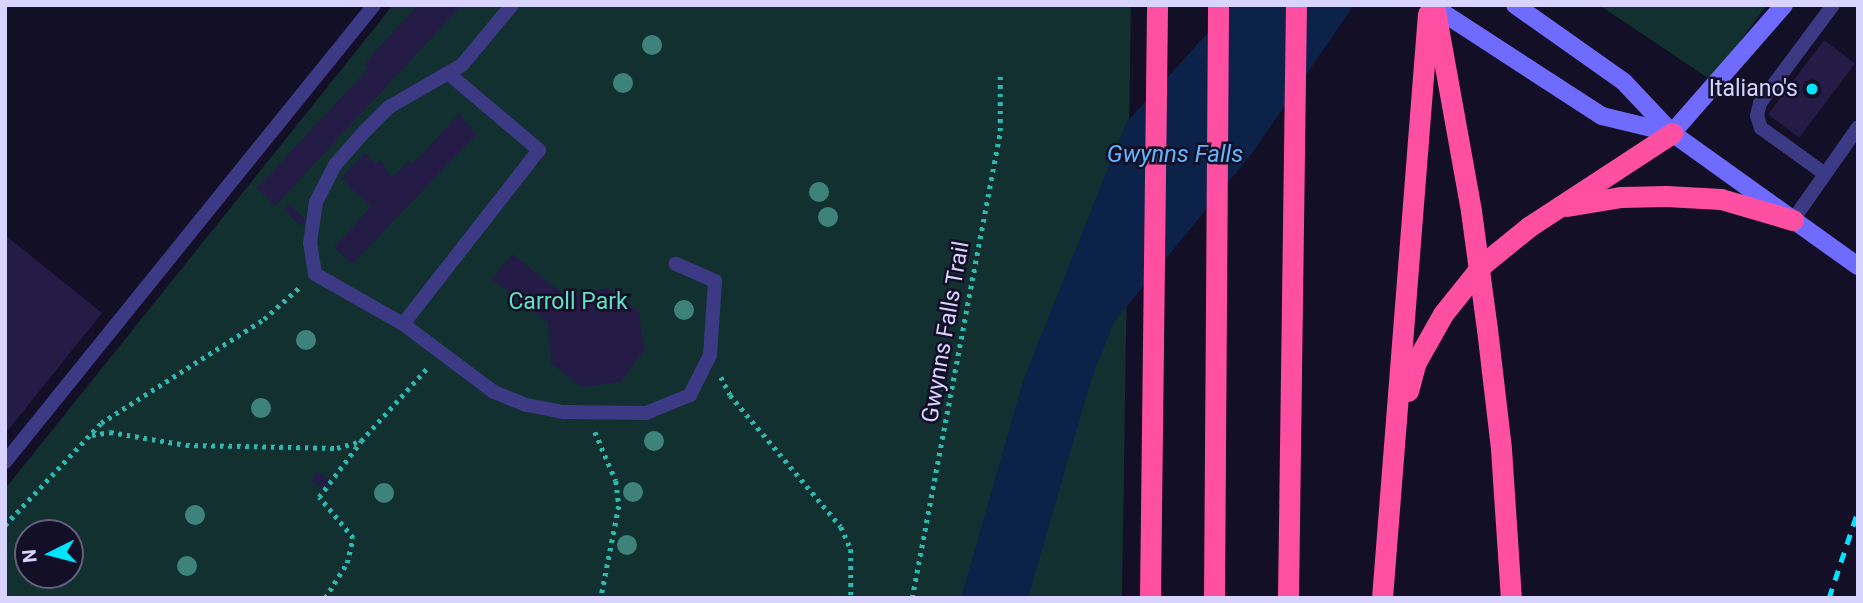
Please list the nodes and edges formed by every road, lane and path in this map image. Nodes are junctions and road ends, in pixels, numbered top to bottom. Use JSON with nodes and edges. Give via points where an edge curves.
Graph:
{"nodes":[{"id":1,"x":512,"y":5,"type":"edge"},
{"id":2,"x":1157,"y":5,"type":"edge"},
{"id":3,"x":1218,"y":5,"type":"edge"},
{"id":4,"x":1296,"y":5,"type":"edge"},
{"id":5,"x":1431,"y":5,"type":"edge"},
{"id":6,"x":1515,"y":5,"type":"edge"},
{"id":7,"x":1784,"y":5,"type":"edge"},
{"id":8,"x":1833,"y":5,"type":"edge"},
{"id":9,"x":372,"y":6,"type":"edge"},
{"id":10,"x":1000,"y":72,"type":"dead end"},
{"id":11,"x":449,"y":74,"type":"junction"},
{"id":12,"x":1858,"y":127,"type":"edge"},
{"id":13,"x":1672,"y":133,"type":"junction"},
{"id":14,"x":1825,"y":174,"type":"junction"},
{"id":15,"x":1558,"y":208,"type":"junction"},
{"id":16,"x":1793,"y":220,"type":"junction"},
{"id":17,"x":676,"y":264,"type":"dead end"},
{"id":18,"x":1858,"y":266,"type":"edge"},
{"id":19,"x":315,"y":274,"type":"junction"},
{"id":20,"x":403,"y":324,"type":"junction"},
{"id":21,"x":712,"y":332,"type":"junction"},
{"id":22,"x":441,"y":353,"type":"junction"},
{"id":23,"x":585,"y":413,"type":"junction"},
{"id":24,"x":91,"y":435,"type":"junction"},
{"id":25,"x":1395,"y":440,"type":"junction"},
{"id":26,"x":361,"y":441,"type":"junction"},
{"id":27,"x":5,"y":462,"type":"edge"},
{"id":28,"x":5,"y":525,"type":"edge"},
{"id":29,"x":325,"y":598,"type":"edge"},
{"id":30,"x":601,"y":598,"type":"edge"},
{"id":31,"x":851,"y":598,"type":"edge"},
{"id":32,"x":912,"y":598,"type":"edge"},
{"id":33,"x":1150,"y":598,"type":"edge"},
{"id":34,"x":1214,"y":598,"type":"edge"},
{"id":35,"x":1288,"y":598,"type":"edge"},
{"id":36,"x":1382,"y":598,"type":"edge"},
{"id":37,"x":1511,"y":598,"type":"edge"}],
"edges":[{"from":1,"to":11,"type":"lane","via":[[462,65]]},
{"from":2,"to":33,"type":"highway"},
{"from":3,"to":34,"type":"highway"},
{"from":4,"to":35,"type":"highway"},
{"from":5,"to":13,"type":"main road","via":[[1602,116]]},
{"from":5,"to":25,"type":"highway"},
{"from":5,"to":37,"type":"highway","via":[[1478,264],[1502,449]]},
{"from":6,"to":13,"type":"main road","via":[[1624,82]]},
{"from":7,"to":13,"type":"main road"},
{"from":8,"to":14,"type":"lane","via":[[1760,103],[1757,116],[1761,128]]},
{"from":9,"to":27,"type":"lane"},
{"from":10,"to":32,"type":"path","name":"Gwynns Falls Trail","via":[[1000,131]]},
{"from":11,"to":19,"type":"lane","via":[[389,107],[335,165],[316,202],[310,243]]},
{"from":11,"to":20,"type":"lane","via":[[539,150]]},
{"from":12,"to":14,"type":"lane"},
{"from":13,"to":15,"type":"highway"},
{"from":13,"to":16,"type":"main road"},
{"from":14,"to":16,"type":"lane"},
{"from":15,"to":16,"type":"highway","via":[[1621,197],[1666,196],[1721,199]]},
{"from":15,"to":25,"type":"highway","via":[[1483,264],[1443,314],[1416,362]]},
{"from":16,"to":18,"type":"main road"},
{"from":17,"to":21,"type":"lane","via":[[715,281]]},
{"from":19,"to":20,"type":"lane"},
{"from":19,"to":24,"type":"path","via":[[264,319],[150,389]]},
{"from":20,"to":22,"type":"lane"},
{"from":21,"to":23,"type":"lane","via":[[710,355],[690,395],[646,413]]},
{"from":21,"to":31,"type":"path","via":[[730,395],[841,527],[851,549]]},
{"from":22,"to":23,"type":"lane","via":[[494,392],[527,405]]},
{"from":22,"to":26,"type":"path"},
{"from":23,"to":30,"type":"path","via":[[607,455],[619,506]]},
{"from":24,"to":26,"type":"path","via":[[110,432],[186,446],[309,449]]},
{"from":24,"to":28,"type":"path"},
{"from":25,"to":36,"type":"highway"},
{"from":26,"to":29,"type":"path","via":[[319,497],[353,538],[347,563]]}]}
